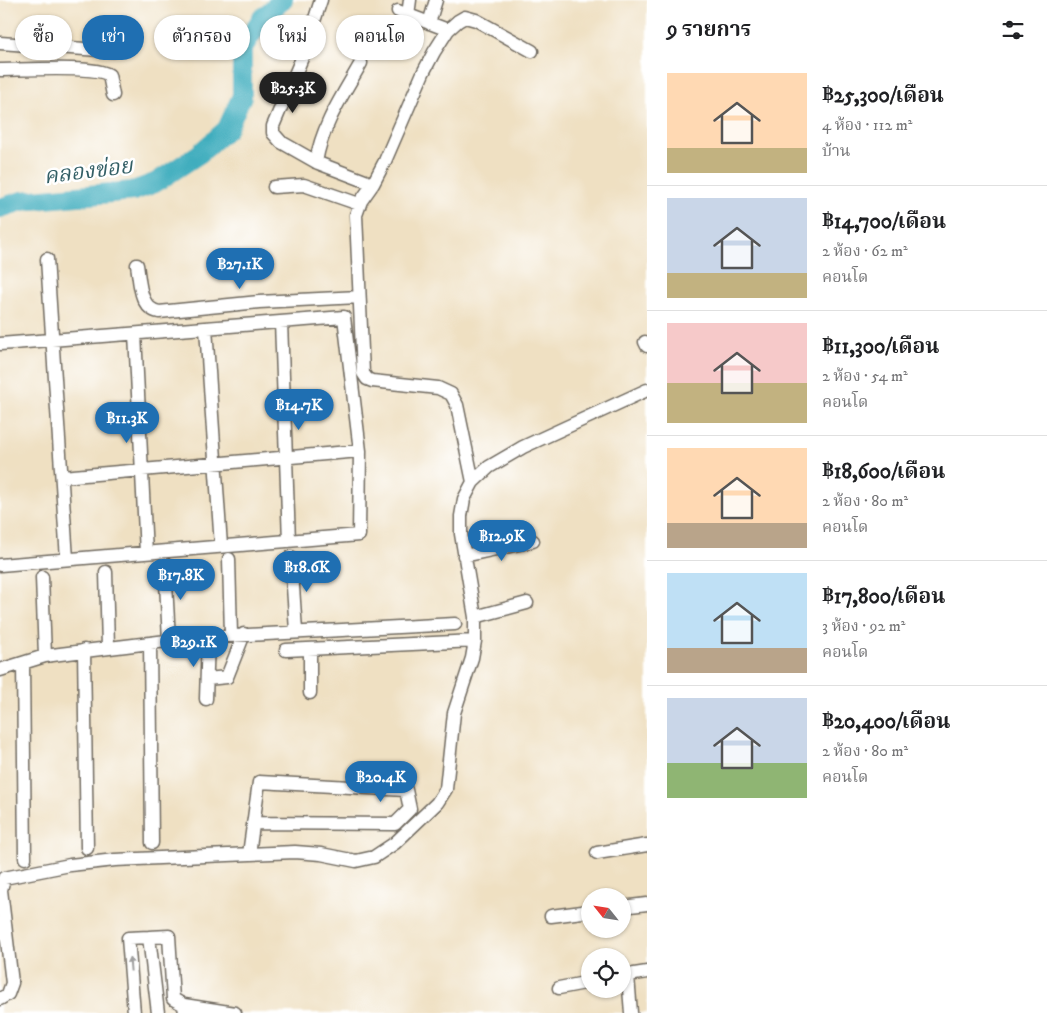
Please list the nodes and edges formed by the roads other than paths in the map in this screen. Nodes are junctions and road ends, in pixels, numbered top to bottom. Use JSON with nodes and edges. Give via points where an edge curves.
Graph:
{"nodes":[{"id":1,"x":321,"y":0,"type":"edge"},
{"id":2,"x":410,"y":0,"type":"edge"},
{"id":3,"x":436,"y":0,"type":"edge"},
{"id":4,"x":429,"y":23,"type":"junction"},
{"id":5,"x":448,"y":30,"type":"junction"},
{"id":6,"x":0,"y":43,"type":"edge"},
{"id":7,"x":82,"y":49,"type":"edge"},
{"id":8,"x":532,"y":52,"type":"dead end"},
{"id":9,"x":361,"y":63,"type":"dead end"},
{"id":10,"x":0,"y":70,"type":"edge"},
{"id":11,"x":113,"y":94,"type":"dead end"},
{"id":12,"x":316,"y":162,"type":"junction"},
{"id":13,"x":373,"y":184,"type":"junction"},
{"id":14,"x":274,"y":187,"type":"dead end"},
{"id":15,"x":359,"y":204,"type":"junction"},
{"id":16,"x":47,"y":259,"type":"dead end"},
{"id":17,"x":138,"y":265,"type":"dead end"},
{"id":18,"x":359,"y":297,"type":"junction"},
{"id":19,"x":281,"y":322,"type":"junction"},
{"id":20,"x":206,"y":328,"type":"junction"},
{"id":21,"x":135,"y":334,"type":"junction"},
{"id":22,"x":52,"y":340,"type":"junction"},
{"id":23,"x":0,"y":344,"type":"edge"},
{"id":24,"x":647,"y":390,"type":"edge"},
{"id":25,"x":360,"y":451,"type":"junction"},
{"id":26,"x":286,"y":458,"type":"junction"},
{"id":27,"x":216,"y":464,"type":"junction"},
{"id":28,"x":142,"y":470,"type":"junction"},
{"id":29,"x":62,"y":476,"type":"junction"},
{"id":30,"x":473,"y":482,"type":"junction"},
{"id":31,"x":289,"y":541,"type":"junction"},
{"id":32,"x":533,"y":541,"type":"dead end"},
{"id":33,"x":221,"y":546,"type":"junction"},
{"id":34,"x":146,"y":552,"type":"junction"},
{"id":35,"x":464,"y":556,"type":"junction"},
{"id":36,"x":291,"y":557,"type":"dead end"},
{"id":37,"x":67,"y":559,"type":"junction"},
{"id":38,"x":229,"y":559,"type":"dead end"},
{"id":39,"x":165,"y":564,"type":"dead end"},
{"id":40,"x":0,"y":565,"type":"edge"},
{"id":41,"x":106,"y":572,"type":"dead end"},
{"id":42,"x":42,"y":577,"type":"dead end"},
{"id":43,"x":527,"y":603,"type":"dead end"},
{"id":44,"x":475,"y":617,"type":"junction"},
{"id":45,"x":455,"y":624,"type":"dead end"},
{"id":46,"x":296,"y":631,"type":"junction"},
{"id":47,"x":237,"y":635,"type":"junction"},
{"id":48,"x":208,"y":637,"type":"junction"},
{"id":49,"x":169,"y":640,"type":"junction"},
{"id":50,"x":475,"y":641,"type":"junction"},
{"id":51,"x":150,"y":643,"type":"junction"},
{"id":52,"x":108,"y":647,"type":"junction"},
{"id":53,"x":310,"y":649,"type":"junction"},
{"id":54,"x":84,"y":650,"type":"junction"},
{"id":55,"x":286,"y":650,"type":"dead end"},
{"id":56,"x":45,"y":656,"type":"junction"},
{"id":57,"x":23,"y":663,"type":"junction"},
{"id":58,"x":0,"y":670,"type":"edge"},
{"id":59,"x":207,"y":679,"type":"junction"},
{"id":60,"x":310,"y":693,"type":"dead end"},
{"id":61,"x":206,"y":699,"type":"dead end"},
{"id":62,"x":253,"y":823,"type":"junction"},
{"id":63,"x":152,"y":843,"type":"dead end"},
{"id":64,"x":647,"y":845,"type":"edge"},
{"id":65,"x":87,"y":848,"type":"dead end"},
{"id":66,"x":597,"y":853,"type":"dead end"},
{"id":67,"x":248,"y":854,"type":"junction"},
{"id":68,"x":25,"y":858,"type":"dead end"},
{"id":69,"x":647,"y":904,"type":"edge"},
{"id":70,"x":631,"y":906,"type":"edge"},
{"id":71,"x":581,"y":912,"type":"edge"},
{"id":72,"x":551,"y":916,"type":"dead end"},
{"id":73,"x":149,"y":937,"type":"junction"},
{"id":74,"x":647,"y":972,"type":"edge"},
{"id":75,"x":631,"y":975,"type":"edge"},
{"id":76,"x":581,"y":984,"type":"edge"},
{"id":77,"x":559,"y":988,"type":"dead end"},
{"id":78,"x":629,"y":998,"type":"edge"},
{"id":79,"x":0,"y":999,"type":"edge"},
{"id":80,"x":185,"y":1009,"type":"edge"},
{"id":81,"x":216,"y":1012,"type":"edge"},
{"id":82,"x":134,"y":1013,"type":"edge"},
{"id":83,"x":158,"y":1013,"type":"edge"},
{"id":84,"x":235,"y":1013,"type":"edge"},
{"id":85,"x":631,"y":1013,"type":"edge"}],
"edges":[{"from":1,"to":12,"type":"street","via":[[302,58],[273,126],[273,133],[281,142]]},
{"from":2,"to":4,"type":"street","via":[[403,13]]},
{"from":3,"to":4,"type":"street"},
{"from":4,"to":5,"type":"street"},
{"from":5,"to":8,"type":"street","via":[[466,17]]},
{"from":5,"to":13,"type":"street","via":[[423,73]]},
{"from":6,"to":7,"type":"street"},
{"from":9,"to":12,"type":"street","via":[[321,138]]},
{"from":10,"to":11,"type":"street","via":[[102,71],[109,75]]},
{"from":12,"to":13,"type":"street"},
{"from":13,"to":15,"type":"street"},
{"from":14,"to":15,"type":"street","via":[[304,185]]},
{"from":15,"to":18,"type":"street","via":[[356,215]]},
{"from":16,"to":22,"type":"street"},
{"from":17,"to":18,"type":"street","via":[[144,300],[152,311]]},
{"from":18,"to":30,"type":"street","via":[[363,373],[372,381],[438,388],[451,394],[457,405]]},
{"from":19,"to":20,"type":"street"},
{"from":19,"to":25,"type":"street","via":[[344,317]]},
{"from":19,"to":26,"type":"street"},
{"from":20,"to":21,"type":"street"},
{"from":20,"to":27,"type":"street"},
{"from":21,"to":22,"type":"street"},
{"from":21,"to":28,"type":"street"},
{"from":22,"to":23,"type":"street"},
{"from":22,"to":29,"type":"street"},
{"from":24,"to":30,"type":"street","via":[[523,447],[489,467]]},
{"from":25,"to":26,"type":"street"},
{"from":25,"to":31,"type":"street","via":[[359,535]]},
{"from":26,"to":27,"type":"street"},
{"from":26,"to":31,"type":"street"},
{"from":27,"to":28,"type":"street"},
{"from":27,"to":33,"type":"street"},
{"from":28,"to":29,"type":"street"},
{"from":28,"to":34,"type":"street"},
{"from":29,"to":37,"type":"street"},
{"from":30,"to":35,"type":"street","via":[[464,499],[461,534]]},
{"from":31,"to":33,"type":"street"},
{"from":32,"to":35,"type":"street"},
{"from":33,"to":34,"type":"street"},
{"from":34,"to":37,"type":"street"},
{"from":35,"to":44,"type":"street"},
{"from":36,"to":46,"type":"street"},
{"from":37,"to":40,"type":"street"},
{"from":38,"to":47,"type":"street"},
{"from":39,"to":49,"type":"street"},
{"from":41,"to":52,"type":"street"},
{"from":42,"to":56,"type":"street"},
{"from":43,"to":44,"type":"street"},
{"from":44,"to":50,"type":"street"},
{"from":45,"to":46,"type":"street"},
{"from":46,"to":47,"type":"street"},
{"from":47,"to":48,"type":"street"},
{"from":47,"to":59,"type":"street","via":[[227,677]]},
{"from":48,"to":49,"type":"street"},
{"from":48,"to":59,"type":"street"},
{"from":49,"to":51,"type":"street"},
{"from":50,"to":53,"type":"street"},
{"from":50,"to":67,"type":"street","via":[[454,713],[446,789],[438,803],[395,843],[374,857],[356,861],[295,852]]},
{"from":51,"to":52,"type":"street"},
{"from":51,"to":63,"type":"street"},
{"from":52,"to":54,"type":"street"},
{"from":53,"to":55,"type":"street"},
{"from":53,"to":60,"type":"street"},
{"from":54,"to":56,"type":"street"},
{"from":54,"to":65,"type":"street"},
{"from":56,"to":57,"type":"street"},
{"from":57,"to":58,"type":"street"},
{"from":57,"to":68,"type":"street"},
{"from":59,"to":61,"type":"street"},
{"from":62,"to":62,"type":"street","via":[[259,782],[406,790],[410,809],[395,824]]},
{"from":62,"to":67,"type":"street"},
{"from":64,"to":66,"type":"street"},
{"from":67,"to":79,"type":"street","via":[[115,860],[4,878],[2,890],[12,983],[8,994]]},
{"from":69,"to":70,"type":"street"},
{"from":71,"to":72,"type":"street"},
{"from":73,"to":80,"type":"street","via":[[169,936],[174,999]]},
{"from":82,"to":73,"type":"street","one_way":true,"via":[[128,938]]},
{"from":73,"to":83,"type":"street"},
{"from":74,"to":75,"type":"street"},
{"from":76,"to":77,"type":"street"},
{"from":78,"to":85,"type":"street"},
{"from":80,"to":81,"type":"street"},
{"from":81,"to":84,"type":"street"}]}
